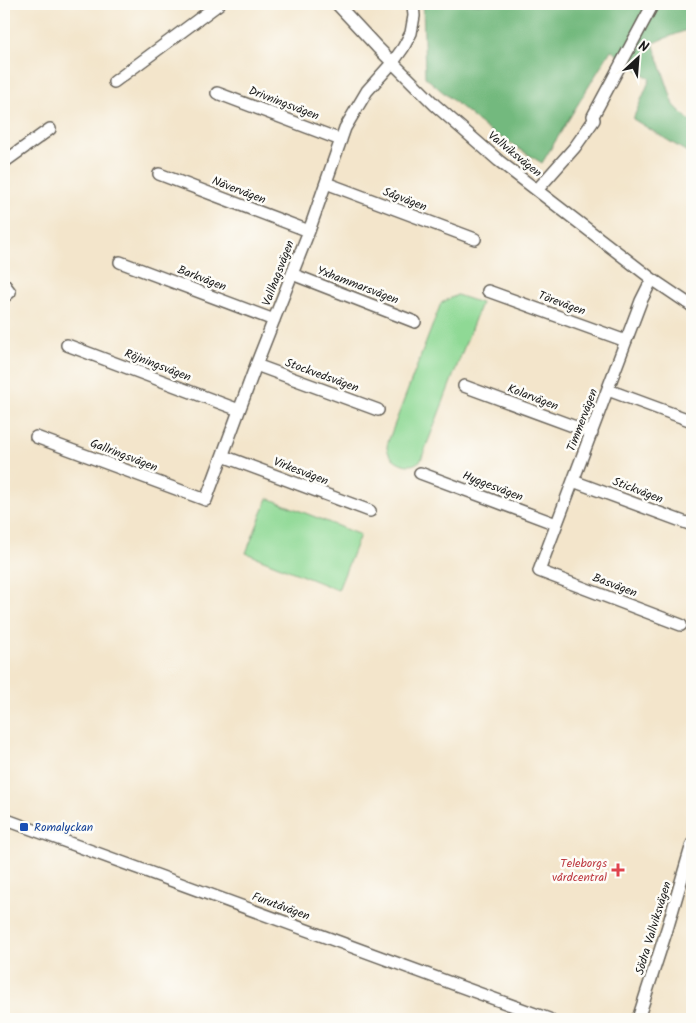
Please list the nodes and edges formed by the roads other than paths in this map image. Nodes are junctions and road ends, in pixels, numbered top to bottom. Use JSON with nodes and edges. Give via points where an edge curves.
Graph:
{"nodes":[{"id":1,"x":219,"y":4,"type":"edge"},
{"id":2,"x":337,"y":4,"type":"edge"},
{"id":3,"x":414,"y":4,"type":"edge"},
{"id":4,"x":654,"y":4,"type":"edge"},
{"id":5,"x":393,"y":62,"type":"junction"},
{"id":6,"x":114,"y":82,"type":"dead end"},
{"id":7,"x":217,"y":92,"type":"dead end"},
{"id":8,"x":50,"y":129,"type":"dead end"},
{"id":9,"x":341,"y":140,"type":"junction"},
{"id":10,"x":4,"y":162,"type":"edge"},
{"id":11,"x":159,"y":174,"type":"dead end"},
{"id":12,"x":326,"y":183,"type":"junction"},
{"id":13,"x":537,"y":190,"type":"junction"},
{"id":14,"x":309,"y":231,"type":"junction"},
{"id":15,"x":475,"y":240,"type":"dead end"},
{"id":16,"x":120,"y":262,"type":"dead end"},
{"id":17,"x":292,"y":274,"type":"junction"},
{"id":18,"x":652,"y":279,"type":"junction"},
{"id":19,"x":488,"y":291,"type":"dead end"},
{"id":20,"x":692,"y":306,"type":"edge"},
{"id":21,"x":274,"y":320,"type":"junction"},
{"id":22,"x":415,"y":322,"type":"dead end"},
{"id":23,"x":626,"y":341,"type":"junction"},
{"id":24,"x":67,"y":345,"type":"dead end"},
{"id":25,"x":256,"y":365,"type":"junction"},
{"id":26,"x":464,"y":386,"type":"dead end"},
{"id":27,"x":608,"y":390,"type":"junction"},
{"id":28,"x":239,"y":410,"type":"junction"},
{"id":29,"x":378,"y":410,"type":"dead end"},
{"id":30,"x":692,"y":421,"type":"edge"},
{"id":31,"x":592,"y":433,"type":"junction"},
{"id":32,"x":36,"y":437,"type":"dead end"},
{"id":33,"x":223,"y":456,"type":"junction"},
{"id":34,"x":420,"y":473,"type":"dead end"},
{"id":35,"x":573,"y":481,"type":"junction"},
{"id":36,"x":203,"y":499,"type":"joint"},
{"id":37,"x":370,"y":511,"type":"dead end"},
{"id":38,"x":556,"y":524,"type":"junction"},
{"id":39,"x":692,"y":525,"type":"edge"},
{"id":40,"x":539,"y":571,"type":"joint"},
{"id":41,"x":681,"y":625,"type":"dead end"},
{"id":42,"x":4,"y":819,"type":"edge"},
{"id":43,"x":692,"y":844,"type":"edge"},
{"id":44,"x":549,"y":1019,"type":"edge"},
{"id":45,"x":638,"y":1019,"type":"edge"}],
"edges":[{"from":1,"to":6,"type":"street"},
{"from":2,"to":5,"type":"street","name":"Vallviksvägen"},
{"from":3,"to":5,"type":"street","name":"Vallhagsvägen","via":[[411,33]]},
{"from":4,"to":13,"type":"street","via":[[593,116],[594,120]]},
{"from":5,"to":9,"type":"street","name":"Vallhagsvägen","via":[[367,91]]},
{"from":5,"to":13,"type":"street","name":"Vallviksvägen","via":[[435,105]]},
{"from":7,"to":9,"type":"street","name":"Drivningsvägen"},
{"from":8,"to":10,"type":"street"},
{"from":9,"to":12,"type":"street","name":"Vallhagsvägen"},
{"from":11,"to":14,"type":"street","name":"Nävervägen"},
{"from":12,"to":14,"type":"street","name":"Vallhagsvägen"},
{"from":12,"to":15,"type":"street","name":"Sågvägen"},
{"from":13,"to":18,"type":"street","name":"Vallviksvägen"},
{"from":14,"to":17,"type":"street","name":"Vallhagsvägen"},
{"from":16,"to":21,"type":"street","name":"Barkvägen"},
{"from":17,"to":21,"type":"street","name":"Vallhagsvägen"},
{"from":17,"to":22,"type":"street","name":"Yxhammarsvägen"},
{"from":18,"to":20,"type":"street","name":"Vallviksvägen"},
{"from":18,"to":23,"type":"street","name":"Timmervägen"},
{"from":19,"to":23,"type":"street","name":"Törevägen"},
{"from":21,"to":25,"type":"street","name":"Vallhagsvägen"},
{"from":23,"to":27,"type":"street","name":"Timmervägen"},
{"from":24,"to":28,"type":"street","name":"Röjningsvägen"},
{"from":25,"to":28,"type":"street","name":"Vallhagsvägen"},
{"from":25,"to":29,"type":"street","name":"Stockvedsvägen"},
{"from":26,"to":31,"type":"street","name":"Kolarvägen"},
{"from":27,"to":30,"type":"street"},
{"from":27,"to":31,"type":"street","name":"Timmervägen"},
{"from":28,"to":33,"type":"street","name":"Vallhagsvägen"},
{"from":31,"to":35,"type":"street","name":"Timmervägen"},
{"from":32,"to":36,"type":"street","name":"Gallringsvägen"},
{"from":33,"to":36,"type":"street","name":"Vallhagsvägen","via":[[206,500]]},
{"from":33,"to":37,"type":"street","name":"Virkesvägen"},
{"from":34,"to":38,"type":"street","name":"Hyggesvägen"},
{"from":35,"to":38,"type":"street","name":"Timmervägen"},
{"from":35,"to":39,"type":"street","name":"Stickvägen"},
{"from":38,"to":40,"type":"street","name":"Timmervägen"},
{"from":40,"to":41,"type":"street","name":"Basvägen"},
{"from":42,"to":44,"type":"street","name":"Furutåvägen"},
{"from":43,"to":45,"type":"street","name":"Södra Vallviksvägen"}]}
